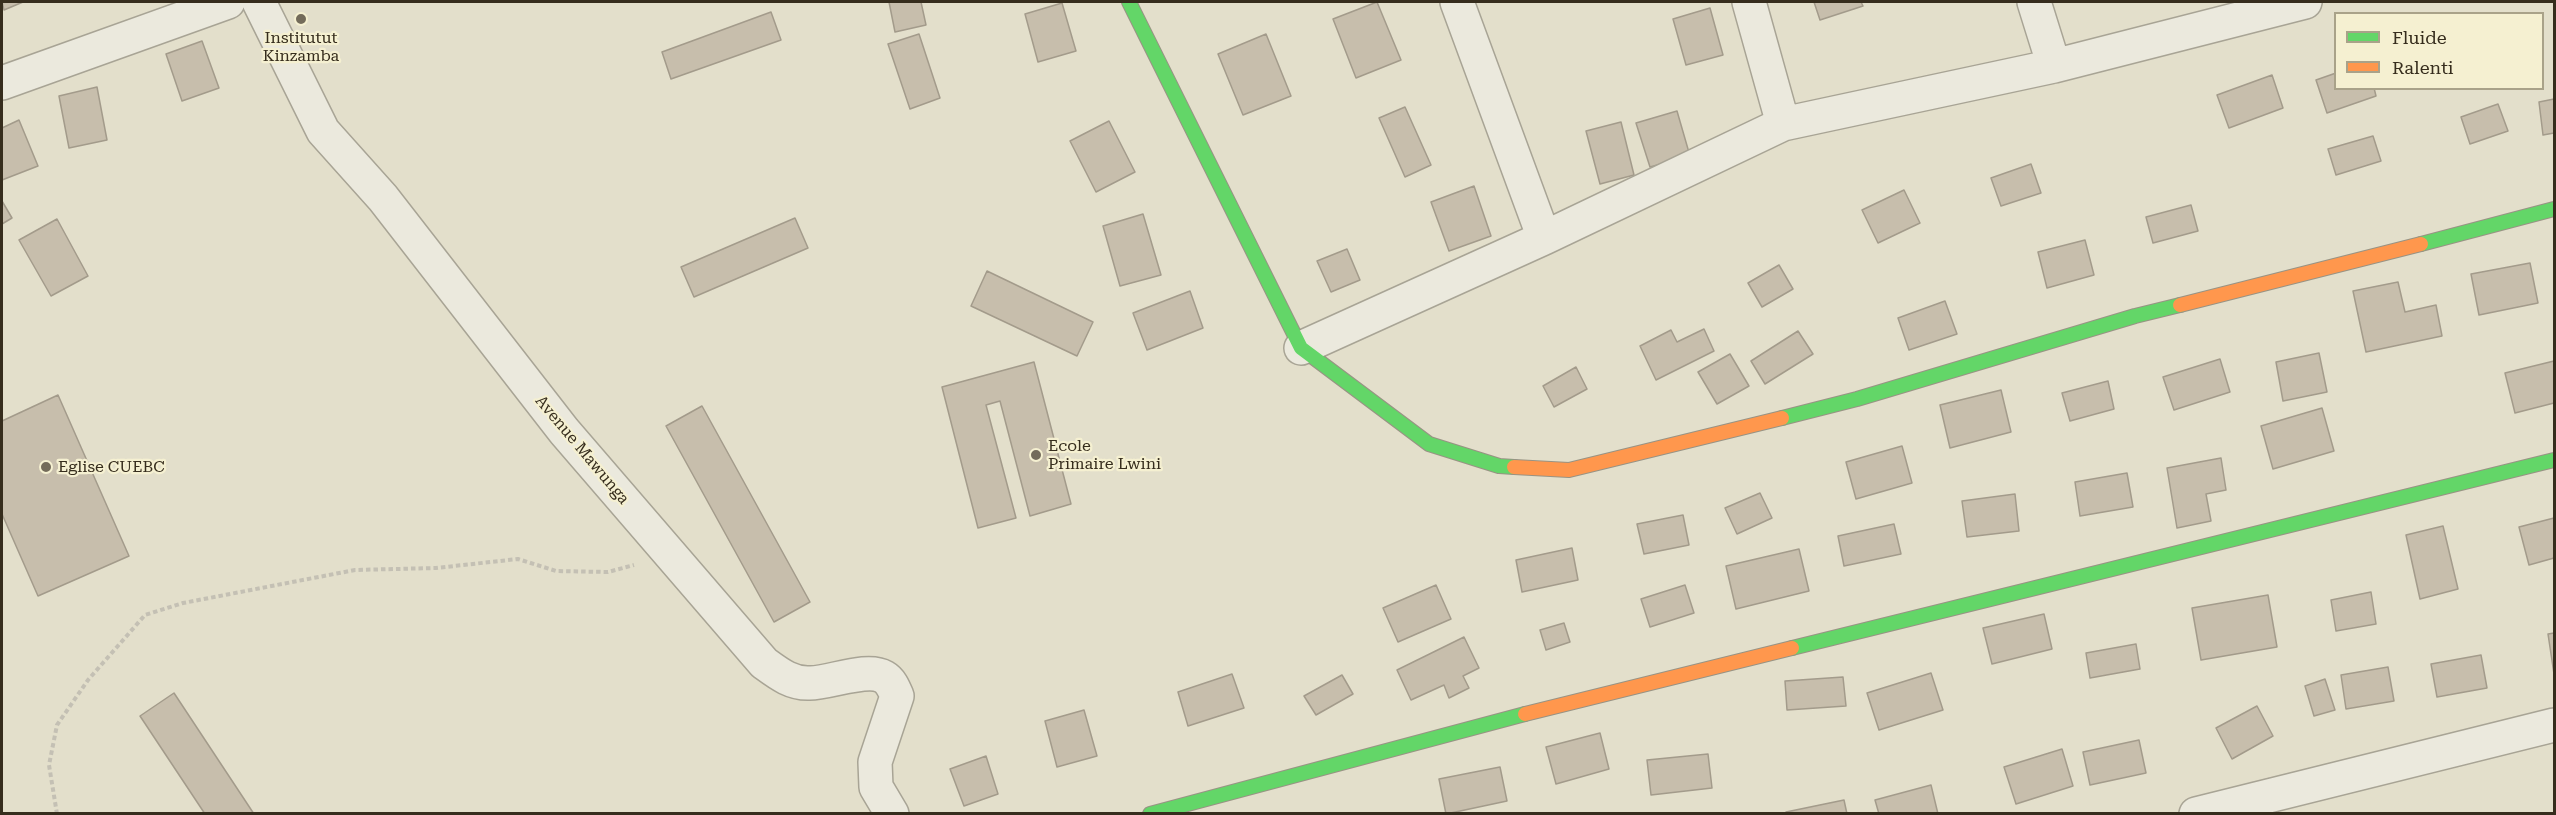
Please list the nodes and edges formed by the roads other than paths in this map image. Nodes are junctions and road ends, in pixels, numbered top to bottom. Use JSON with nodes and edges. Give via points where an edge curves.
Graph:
{"nodes":[{"id":1,"x":228,"y":2,"type":"edge"},
{"id":2,"x":259,"y":2,"type":"edge"},
{"id":3,"x":1129,"y":2,"type":"edge"},
{"id":4,"x":1457,"y":2,"type":"edge"},
{"id":5,"x":1749,"y":2,"type":"edge"},
{"id":6,"x":2034,"y":2,"type":"edge"},
{"id":7,"x":2304,"y":2,"type":"edge"},
{"id":8,"x":2254,"y":7,"type":"edge"},
{"id":9,"x":2054,"y":66,"type":"junction"},
{"id":10,"x":2,"y":83,"type":"edge"},
{"id":11,"x":1783,"y":124,"type":"junction"},
{"id":12,"x":2554,"y":209,"type":"edge"},
{"id":13,"x":1544,"y":238,"type":"junction"},
{"id":14,"x":1301,"y":348,"type":"junction"},
{"id":15,"x":2554,"y":460,"type":"edge"},
{"id":16,"x":2554,"y":725,"type":"edge"},
{"id":17,"x":892,"y":813,"type":"edge"},
{"id":18,"x":1150,"y":813,"type":"edge"},
{"id":19,"x":2196,"y":813,"type":"edge"}],
"edges":[{"from":1,"to":10,"type":"street"},
{"from":2,"to":17,"type":"street","name":"Avenue Mawunga","via":[[323,131],[383,198],[564,431],[764,663],[785,679],[810,683],[863,675],[883,676],[891,683],[897,696],[875,762],[876,787]]},
{"from":3,"to":14,"type":"street"},
{"from":4,"to":13,"type":"street"},
{"from":5,"to":11,"type":"street"},
{"from":6,"to":9,"type":"street"},
{"from":7,"to":8,"type":"street"},
{"from":8,"to":9,"type":"street"},
{"from":9,"to":11,"type":"street"},
{"from":11,"to":13,"type":"street"},
{"from":12,"to":14,"type":"street","via":[[2135,316],[1857,399],[1569,470],[1499,465],[1429,444]]},
{"from":13,"to":14,"type":"street"},
{"from":15,"to":18,"type":"street","via":[[1508,718]]},
{"from":16,"to":19,"type":"street"}]}
